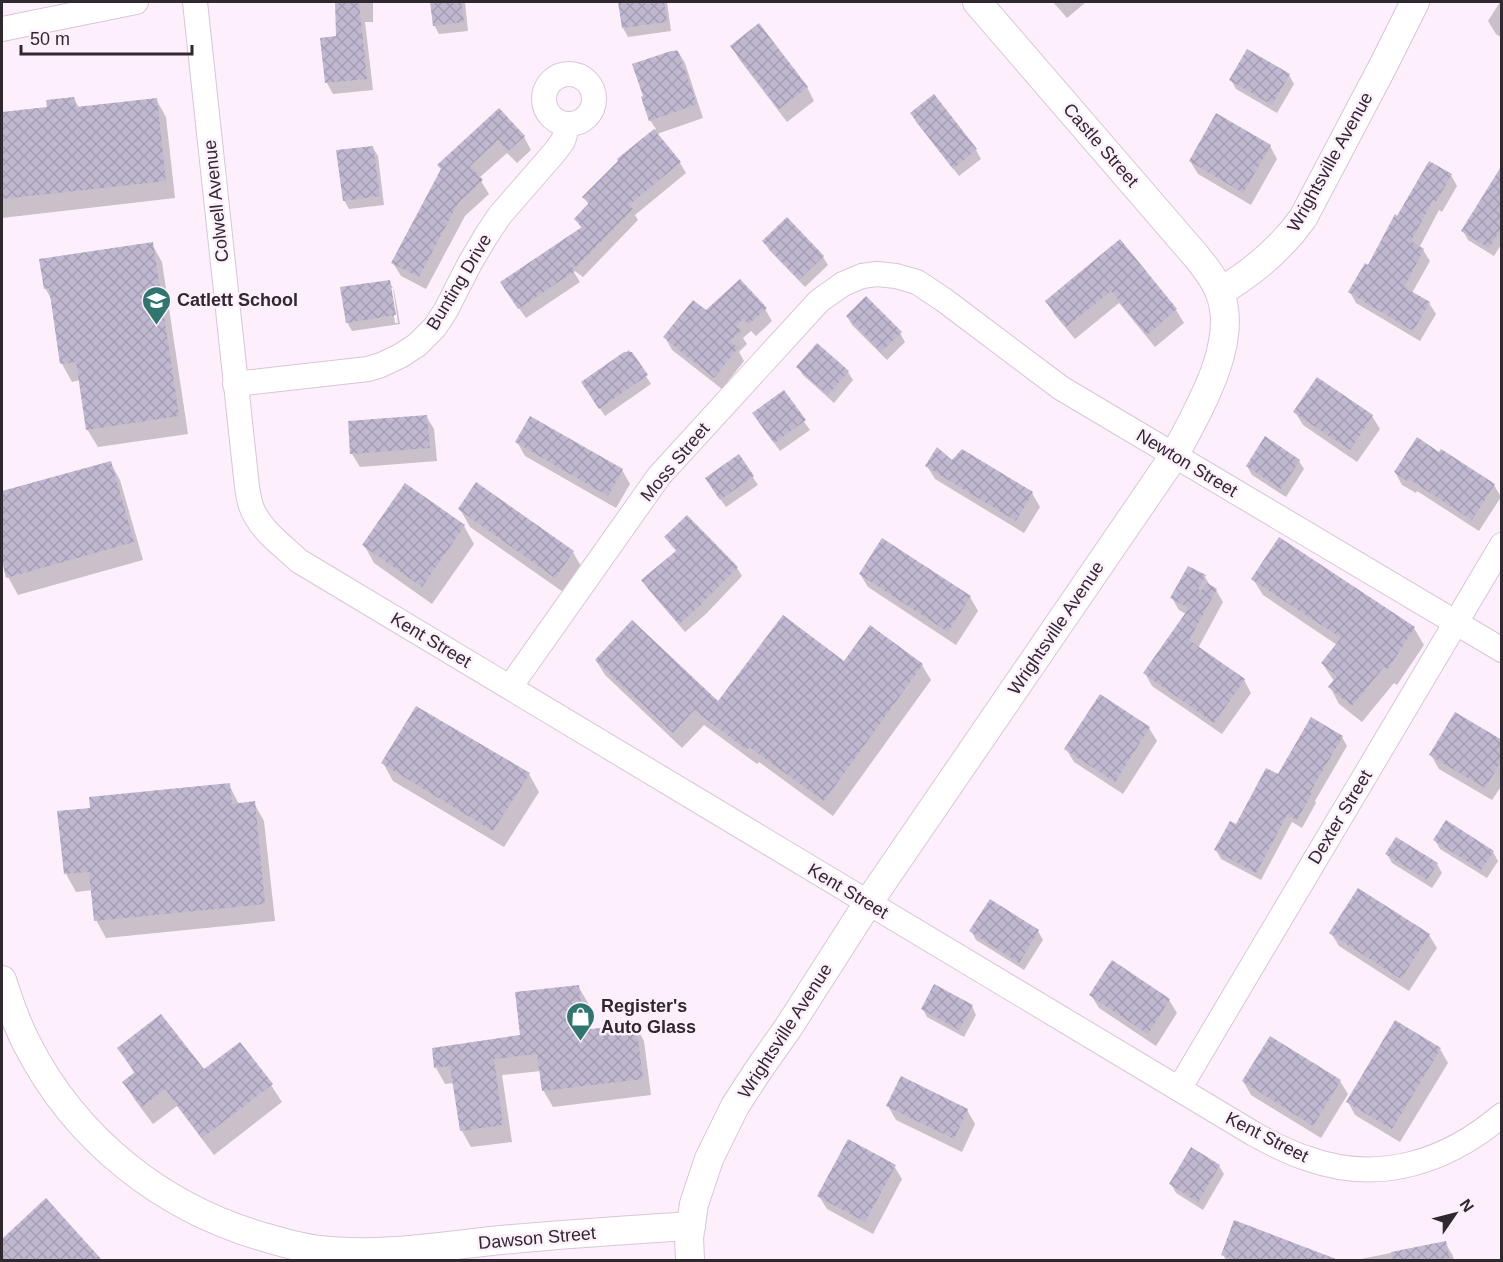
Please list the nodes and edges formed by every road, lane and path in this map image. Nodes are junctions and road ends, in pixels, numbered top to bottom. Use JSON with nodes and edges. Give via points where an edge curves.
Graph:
{"nodes":[{"id":1,"x":136,"y":2,"type":"edge"},
{"id":2,"x":195,"y":2,"type":"edge"},
{"id":3,"x":977,"y":2,"type":"edge"},
{"id":4,"x":1415,"y":2,"type":"edge"},
{"id":5,"x":2,"y":29,"type":"edge"},
{"id":6,"x":568,"y":124,"type":"dead end"},
{"id":7,"x":877,"y":274,"type":"joint"},
{"id":8,"x":1220,"y":292,"type":"junction"},
{"id":9,"x":236,"y":384,"type":"junction"},
{"id":10,"x":1174,"y":456,"type":"junction"},
{"id":11,"x":1502,"y":545,"type":"edge"},
{"id":12,"x":299,"y":561,"type":"joint"},
{"id":13,"x":1455,"y":623,"type":"junction"},
{"id":14,"x":1502,"y":650,"type":"edge"},
{"id":15,"x":510,"y":687,"type":"junction"},
{"id":16,"x":868,"y":903,"type":"junction"},
{"id":17,"x":2,"y":980,"type":"edge"},
{"id":18,"x":1179,"y":1089,"type":"junction"},
{"id":19,"x":1502,"y":1115,"type":"edge"},
{"id":20,"x":691,"y":1226,"type":"junction"},
{"id":21,"x":690,"y":1260,"type":"edge"}],
"edges":[{"from":1,"to":5,"type":"street"},
{"from":2,"to":9,"type":"street","name":"Colwell Avenue"},
{"from":3,"to":8,"type":"street","name":"Castle Street","via":[[1196,256]]},
{"from":4,"to":8,"type":"street","name":"Wrightsville Avenue","via":[[1303,218],[1277,249]]},
{"from":6,"to":9,"type":"street","name":"Bunting Drive","via":[[559,147],[500,215],[435,327],[417,345],[400,357],[368,369]]},
{"from":7,"to":10,"type":"street","name":"Newton Street","via":[[917,282],[1062,388]]},
{"from":7,"to":15,"type":"street","name":"Moss Street","via":[[843,284],[819,302],[659,476]]},
{"from":8,"to":10,"type":"street","name":"Wrightsville Avenue","via":[[1224,325],[1218,362]]},
{"from":9,"to":12,"type":"street","name":"Colwell Avenue","via":[[246,487],[252,508],[269,533]]},
{"from":10,"to":13,"type":"street","name":"Newton Street"},
{"from":10,"to":16,"type":"street","name":"Wrightsville Avenue"},
{"from":11,"to":13,"type":"street","name":"Dexter Street"},
{"from":12,"to":15,"type":"street","name":"Kent Street"},
{"from":13,"to":14,"type":"street","name":"Newton Street"},
{"from":13,"to":18,"type":"street","name":"Dexter Street"},
{"from":15,"to":16,"type":"street","name":"Kent Street"},
{"from":16,"to":18,"type":"street","name":"Kent Street"},
{"from":16,"to":20,"type":"street","name":"Wrightsville Avenue","via":[[735,1106],[710,1159],[694,1204]]},
{"from":17,"to":20,"type":"street","name":"Dawson Street","via":[[15,1020],[42,1071],[95,1139],[128,1168],[183,1205],[245,1232],[319,1250],[389,1252]]},
{"from":18,"to":19,"type":"street","name":"Kent Street","via":[[1285,1150],[1311,1160],[1367,1170],[1414,1164],[1440,1155]]},
{"from":20,"to":21,"type":"street","name":"Wrightsville Avenue"}]}
